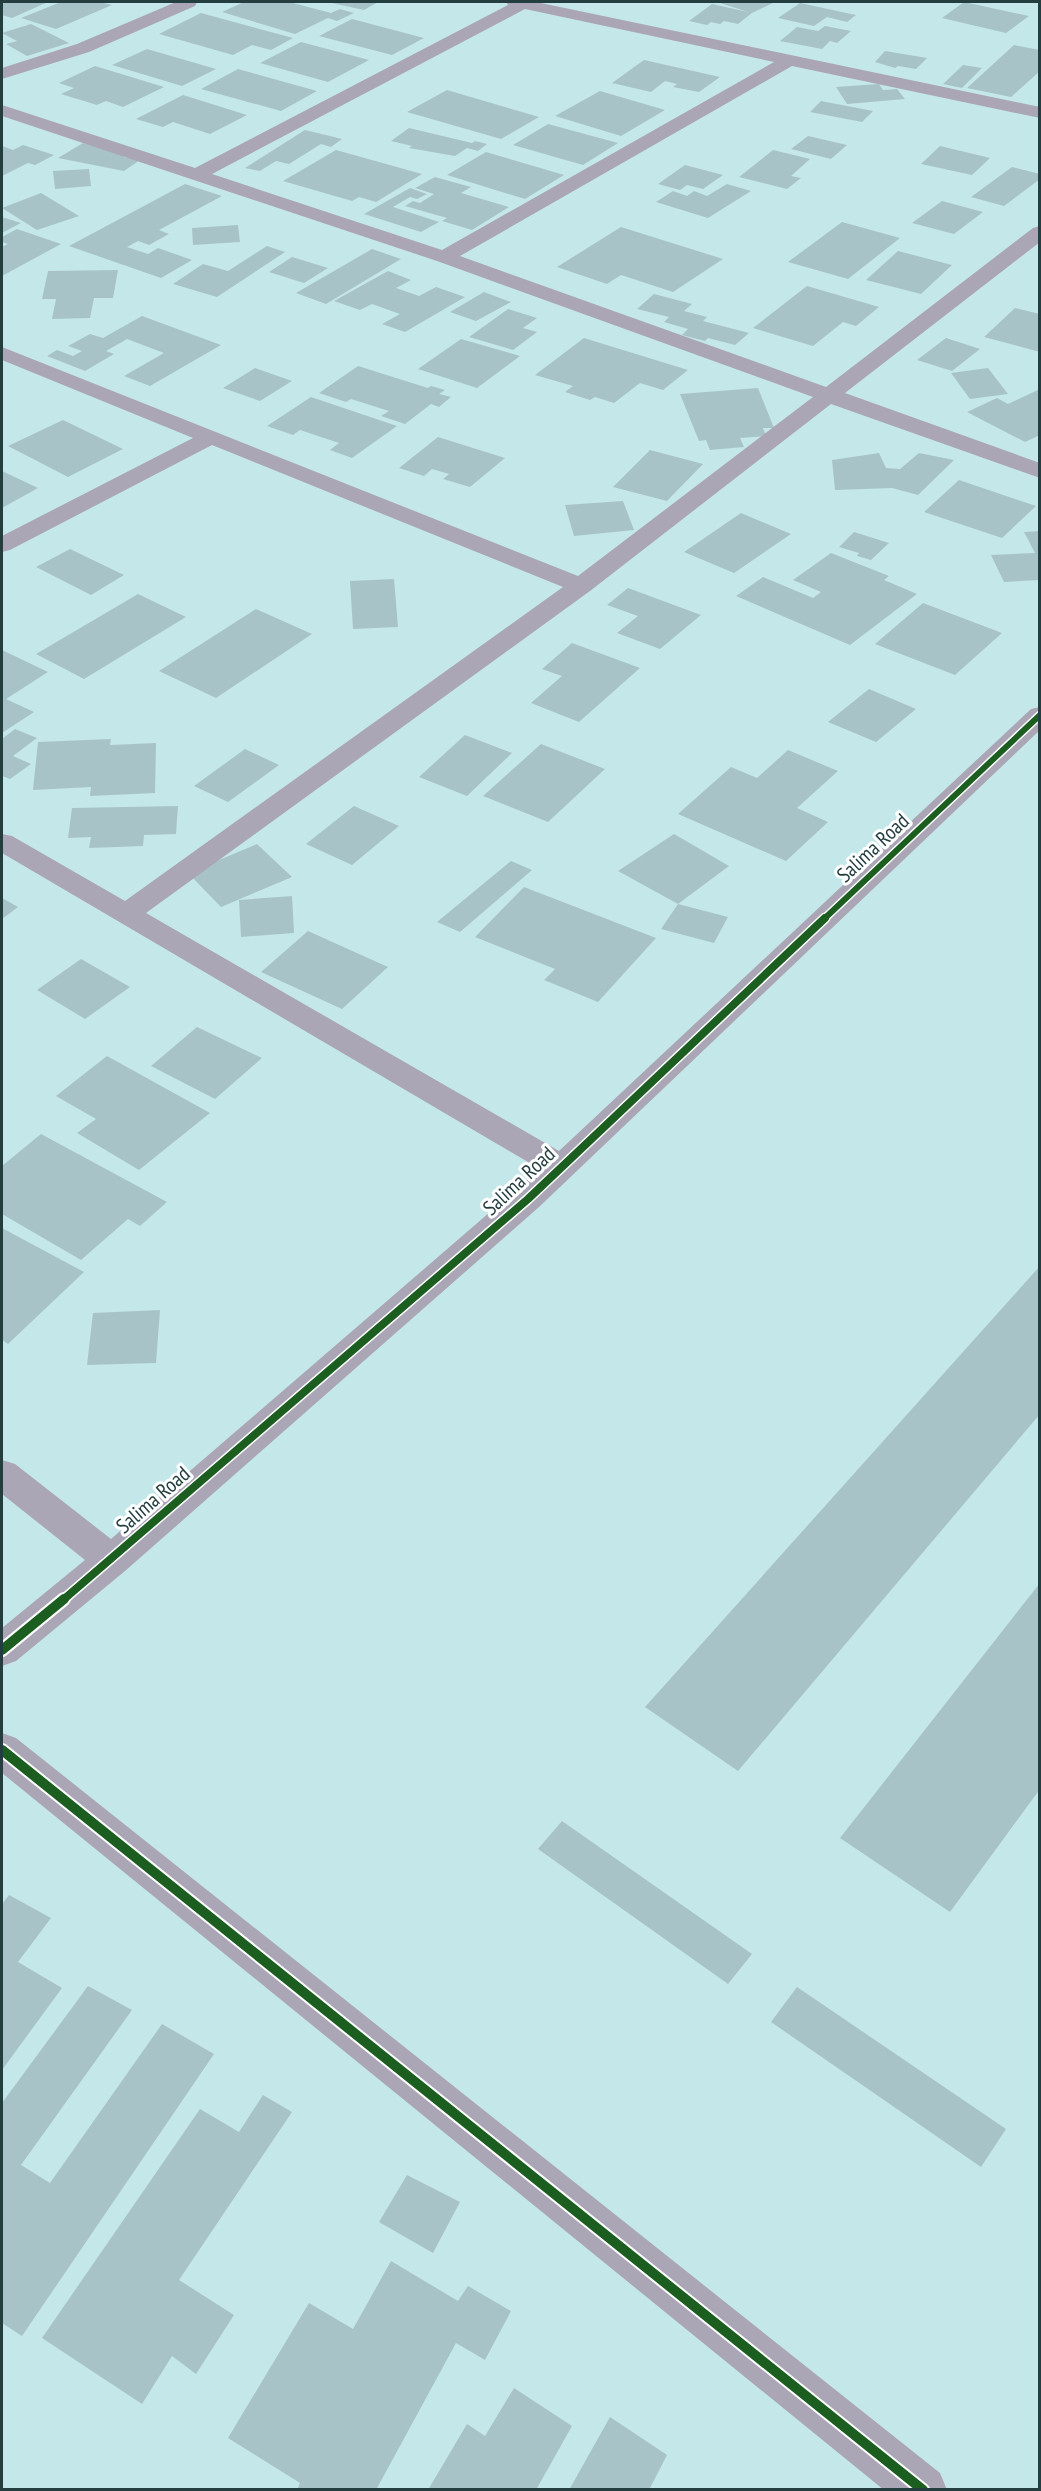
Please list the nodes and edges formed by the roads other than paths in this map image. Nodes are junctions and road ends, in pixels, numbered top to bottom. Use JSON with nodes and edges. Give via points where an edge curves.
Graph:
{"nodes":[{"id":1,"x":189,"y":2,"type":"edge"},
{"id":2,"x":519,"y":3,"type":"edge"},
{"id":3,"x":790,"y":60,"type":"junction"},
{"id":4,"x":2,"y":74,"type":"edge"},
{"id":5,"x":2,"y":110,"type":"edge"},
{"id":6,"x":1040,"y":113,"type":"edge"},
{"id":7,"x":197,"y":174,"type":"junction"},
{"id":8,"x":1040,"y":232,"type":"edge"},
{"id":9,"x":444,"y":257,"type":"junction"},
{"id":10,"x":2,"y":353,"type":"edge"},
{"id":11,"x":826,"y":396,"type":"junction"},
{"id":12,"x":211,"y":437,"type":"junction"},
{"id":13,"x":1040,"y":471,"type":"edge"},
{"id":14,"x":2,"y":545,"type":"edge"},
{"id":15,"x":581,"y":586,"type":"junction"},
{"id":16,"x":1040,"y":715,"type":"edge"},
{"id":17,"x":2,"y":842,"type":"edge"},
{"id":18,"x":127,"y":913,"type":"junction"},
{"id":19,"x":561,"y":1167,"type":"junction"},
{"id":20,"x":2,"y":1474,"type":"edge"},
{"id":21,"x":112,"y":1560,"type":"junction"},
{"id":22,"x":2,"y":1650,"type":"edge"},
{"id":23,"x":2,"y":1750,"type":"edge"},
{"id":24,"x":923,"y":2490,"type":"edge"}],
"edges":[{"from":1,"to":4,"type":"street","via":[[83,48]]},
{"from":2,"to":3,"type":"street"},
{"from":2,"to":7,"type":"street"},
{"from":3,"to":6,"type":"street"},
{"from":3,"to":9,"type":"street"},
{"from":5,"to":7,"type":"street"},
{"from":7,"to":9,"type":"street"},
{"from":8,"to":11,"type":"street"},
{"from":9,"to":11,"type":"street"},
{"from":10,"to":12,"type":"street"},
{"from":11,"to":13,"type":"street"},
{"from":11,"to":15,"type":"street"},
{"from":12,"to":14,"type":"street"},
{"from":12,"to":15,"type":"street"},
{"from":15,"to":18,"type":"street"},
{"from":16,"to":19,"type":"street","name":"Salima Road"},
{"from":17,"to":18,"type":"street"},
{"from":18,"to":19,"type":"street"},
{"from":19,"to":21,"type":"street","name":"Salima Road"},
{"from":20,"to":21,"type":"street"},
{"from":21,"to":22,"type":"street","name":"Salima Road"},
{"from":23,"to":24,"type":"street"}]}
